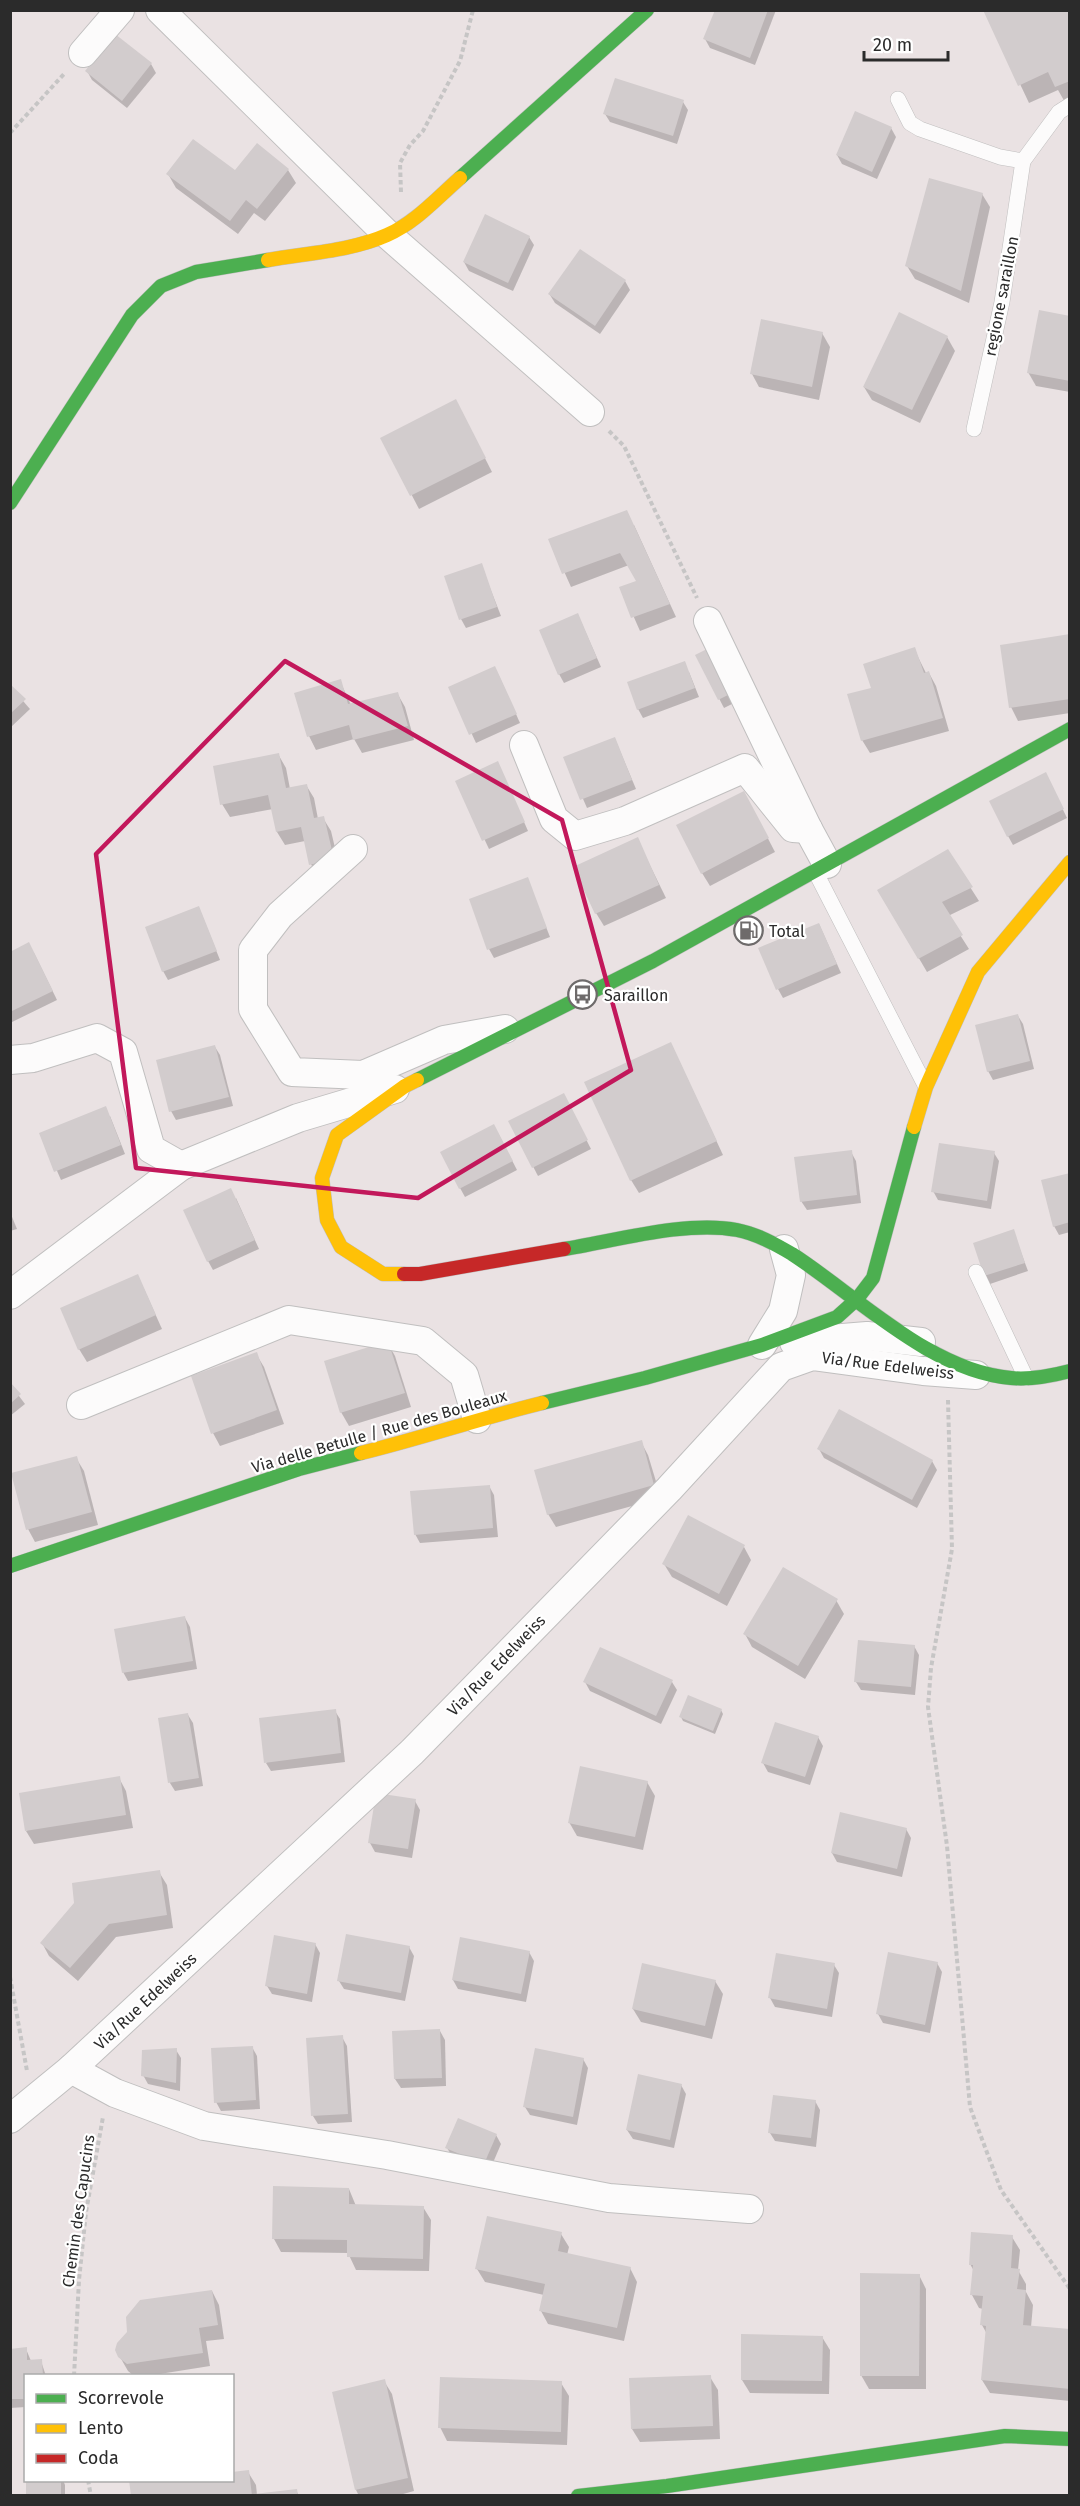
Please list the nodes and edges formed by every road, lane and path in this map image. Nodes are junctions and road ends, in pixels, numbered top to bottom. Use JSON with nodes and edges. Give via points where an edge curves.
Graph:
{"nodes":[{"id":1,"x":120,"y":10,"type":"edge"},
{"id":2,"x":160,"y":10,"type":"edge"},
{"id":3,"x":473,"y":10,"type":"edge"},
{"id":4,"x":647,"y":10,"type":"edge"},
{"id":5,"x":83,"y":53,"type":"joint"},
{"id":6,"x":898,"y":99,"type":"dead end"},
{"id":7,"x":1070,"y":105,"type":"edge"},
{"id":8,"x":10,"y":133,"type":"edge"},
{"id":9,"x":1023,"y":162,"type":"junction"},
{"id":10,"x":413,"y":220,"type":"junction"},
{"id":11,"x":388,"y":235,"type":"junction"},
{"id":12,"x":590,"y":412,"type":"joint"},
{"id":13,"x":974,"y":429,"type":"dead end"},
{"id":14,"x":10,"y":503,"type":"edge"},
{"id":15,"x":708,"y":621,"type":"joint"},
{"id":16,"x":1070,"y":729,"type":"edge"},
{"id":17,"x":524,"y":746,"type":"dead end"},
{"id":18,"x":808,"y":830,"type":"junction"},
{"id":19,"x":353,"y":849,"type":"dead end"},
{"id":20,"x":1070,"y":862,"type":"edge"},
{"id":21,"x":821,"y":868,"type":"junction"},
{"id":22,"x":522,"y":1026,"type":"junction"},
{"id":23,"x":10,"y":1060,"type":"edge"},
{"id":24,"x":405,"y":1086,"type":"junction"},
{"id":25,"x":926,"y":1087,"type":"junction"},
{"id":26,"x":181,"y":1166,"type":"junction"},
{"id":27,"x":784,"y":1248,"type":"junction"},
{"id":28,"x":976,"y":1272,"type":"dead end"},
{"id":29,"x":10,"y":1295,"type":"edge"},
{"id":30,"x":857,"y":1299,"type":"junction"},
{"id":31,"x":921,"y":1342,"type":"junction"},
{"id":32,"x":762,"y":1345,"type":"junction"},
{"id":33,"x":1070,"y":1371,"type":"edge"},
{"id":34,"x":1014,"y":1378,"type":"junction"},
{"id":35,"x":948,"y":1396,"type":"dead end"},
{"id":36,"x":81,"y":1404,"type":"dead end"},
{"id":37,"x":477,"y":1419,"type":"junction"},
{"id":38,"x":10,"y":1566,"type":"edge"},
{"id":39,"x":10,"y":1977,"type":"edge"},
{"id":40,"x":71,"y":2069,"type":"junction"},
{"id":41,"x":32,"y":2101,"type":"junction"},
{"id":42,"x":103,"y":2114,"type":"dead end"},
{"id":43,"x":10,"y":2119,"type":"edge"},
{"id":44,"x":749,"y":2210,"type":"dead end"},
{"id":45,"x":1070,"y":2289,"type":"edge"},
{"id":46,"x":74,"y":2374,"type":"edge"},
{"id":47,"x":1070,"y":2439,"type":"edge"},
{"id":48,"x":578,"y":2496,"type":"edge"}],
"edges":[{"from":1,"to":5,"type":"street"},
{"from":2,"to":11,"type":"street"},
{"from":3,"to":10,"type":"path","via":[[460,61],[423,130],[400,163],[400,188]]},
{"from":4,"to":10,"type":"main road"},
{"from":5,"to":8,"type":"path"},
{"from":6,"to":9,"type":"lane","via":[[910,123],[920,129]]},
{"from":7,"to":9,"type":"lane","name":"regione saraillon","via":[[1059,112]]},
{"from":9,"to":13,"type":"lane","name":"regione saraillon","via":[[1002,302]]},
{"from":10,"to":11,"type":"main road"},
{"from":11,"to":12,"type":"street"},
{"from":11,"to":14,"type":"main road","via":[[366,243],[196,272],[160,286],[132,315]]},
{"from":12,"to":15,"type":"path","via":[[624,446]]},
{"from":15,"to":18,"type":"street"},
{"from":16,"to":21,"type":"main road"},
{"from":17,"to":18,"type":"street","via":[[554,819],[575,836],[625,821],[745,768],[793,828]]},
{"from":18,"to":21,"type":"street"},
{"from":19,"to":22,"type":"street","via":[[280,915],[253,950],[253,1009],[292,1072],[363,1075],[444,1040]]},
{"from":20,"to":25,"type":"main road","name":"Via delle Betulle / Rue des Bouleaux","via":[[978,972]]},
{"from":21,"to":22,"type":"main road","via":[[652,961]]},
{"from":21,"to":25,"type":"lane"},
{"from":22,"to":24,"type":"main road"},
{"from":23,"to":26,"type":"street","via":[[33,1058],[97,1038],[123,1052],[151,1149]]},
{"from":24,"to":26,"type":"street","via":[[298,1118]]},
{"from":24,"to":27,"type":"main road","via":[[337,1135],[322,1178],[327,1220],[341,1247],[383,1274],[420,1274],[676,1230],[713,1228],[746,1232]]},
{"from":25,"to":30,"type":"main road","name":"Via delle Betulle / Rue des Bouleaux","via":[[873,1278]]},
{"from":26,"to":29,"type":"street"},
{"from":27,"to":30,"type":"main road"},
{"from":27,"to":32,"type":"street","via":[[791,1275],[783,1311]]},
{"from":28,"to":34,"type":"lane"},
{"from":30,"to":31,"type":"main road"},
{"from":30,"to":32,"type":"main road","name":"Via delle Betulle / Rue des Bouleaux","via":[[837,1317]]},
{"from":31,"to":32,"type":"street","via":[[867,1336]]},
{"from":31,"to":34,"type":"main road","via":[[954,1362]]},
{"from":32,"to":37,"type":"main road","name":"Via delle Betulle / Rue des Bouleaux"},
{"from":33,"to":34,"type":"main road"},
{"from":34,"to":40,"type":"street","name":"Via/Rue Edelweiss","via":[[812,1356],[781,1367],[669,1489],[412,1752]]},
{"from":35,"to":45,"type":"path","via":[[952,1549],[928,1707],[948,1846],[970,2107],[1001,2190]]},
{"from":36,"to":37,"type":"street","via":[[290,1320],[423,1341],[464,1375]]},
{"from":37,"to":38,"type":"main road","name":"Via delle Betulle / Rue des Bouleaux","via":[[411,1441],[299,1469]]},
{"from":39,"to":41,"type":"path"},
{"from":40,"to":41,"type":"street","name":"Via/Rue Edelweiss"},
{"from":40,"to":44,"type":"street","via":[[115,2093],[204,2126],[387,2155],[609,2198]]},
{"from":41,"to":43,"type":"street","name":"Via/Rue Edelweiss"},
{"from":42,"to":46,"type":"path","name":"Chemin des Capucins","via":[[86,2212]]},
{"from":47,"to":48,"type":"main road","via":[[1005,2436]]}]}
